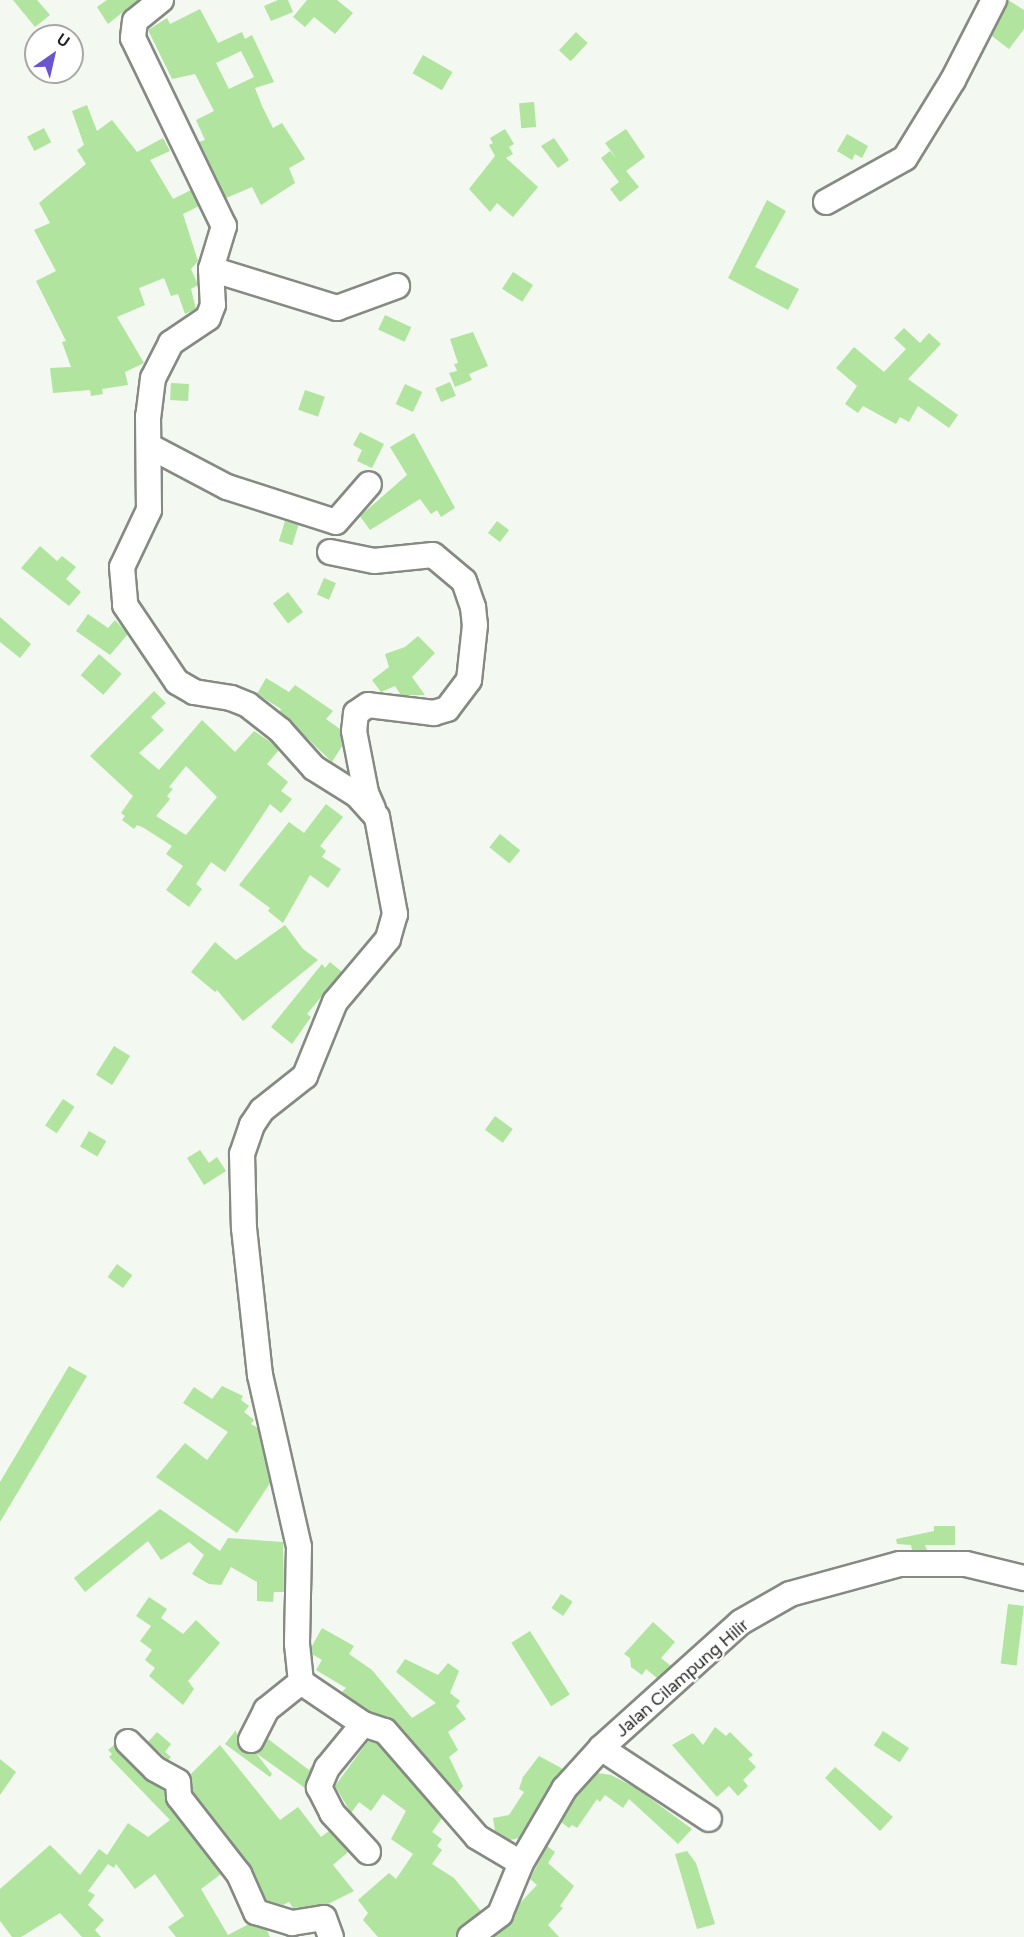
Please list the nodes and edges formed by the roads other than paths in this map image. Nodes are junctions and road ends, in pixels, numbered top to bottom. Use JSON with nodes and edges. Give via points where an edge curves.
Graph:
{"nodes":[{"id":1,"x":161,"y":0,"type":"edge"},
{"id":2,"x":994,"y":0,"type":"edge"},
{"id":3,"x":826,"y":202,"type":"dead end"},
{"id":4,"x":211,"y":269,"type":"junction"},
{"id":5,"x":397,"y":286,"type":"dead end"},
{"id":6,"x":151,"y":447,"type":"junction"},
{"id":7,"x":369,"y":484,"type":"dead end"},
{"id":8,"x":330,"y":552,"type":"dead end"},
{"id":9,"x":377,"y":817,"type":"junction"},
{"id":10,"x":1024,"y":1578,"type":"edge"},
{"id":11,"x":301,"y":1682,"type":"junction"},
{"id":12,"x":363,"y":1724,"type":"junction"},
{"id":13,"x":251,"y":1740,"type":"dead end"},
{"id":14,"x":128,"y":1742,"type":"dead end"},
{"id":15,"x":601,"y":1748,"type":"junction"},
{"id":16,"x":709,"y":1819,"type":"dead end"},
{"id":17,"x":368,"y":1852,"type":"dead end"},
{"id":18,"x":522,"y":1863,"type":"junction"},
{"id":19,"x":332,"y":1937,"type":"edge"},
{"id":20,"x":470,"y":1937,"type":"edge"}],
"edges":[{"from":1,"to":4,"type":"street","via":[[135,21],[133,38],[222,217],[224,226]]},
{"from":2,"to":3,"type":"street","via":[[953,80],[905,158]]},
{"from":4,"to":5,"type":"street","via":[[337,308]]},
{"from":4,"to":6,"type":"street","via":[[213,305],[208,318],[171,343],[153,378],[148,416]]},
{"from":6,"to":7,"type":"street","via":[[227,487],[336,522]]},
{"from":6,"to":9,"type":"street","via":[[149,510],[122,567],[121,589],[133,622],[177,682],[194,692],[248,705],[280,730],[314,768],[357,795]]},
{"from":8,"to":9,"type":"street","via":[[374,561],[435,556],[464,580],[473,607],[470,680],[447,709],[434,713],[369,705],[356,713],[354,731],[364,786]]},
{"from":9,"to":11,"type":"street","via":[[395,914],[393,930],[335,1002],[305,1076],[262,1110],[242,1154],[244,1228],[260,1374],[299,1547],[297,1644]]},
{"from":10,"to":15,"type":"street","name":"Jalan Cilampung Hilir","via":[[966,1564],[900,1564],[790,1594],[741,1622]]},
{"from":11,"to":12,"type":"street"},
{"from":11,"to":13,"type":"street","via":[[267,1710]]},
{"from":12,"to":17,"type":"street","via":[[327,1768],[319,1787],[332,1813]]},
{"from":12,"to":18,"type":"street","via":[[385,1731],[407,1752],[477,1837]]},
{"from":14,"to":19,"type":"street","via":[[154,1770],[178,1782],[179,1797],[239,1874],[256,1912],[292,1923],[324,1918]]},
{"from":15,"to":16,"type":"street"},
{"from":15,"to":18,"type":"street","name":"Jalan Cilampung Hilir","via":[[564,1789]]},
{"from":18,"to":20,"type":"street","name":"Jalan Cilampung Hilir","via":[[500,1914]]}]}
